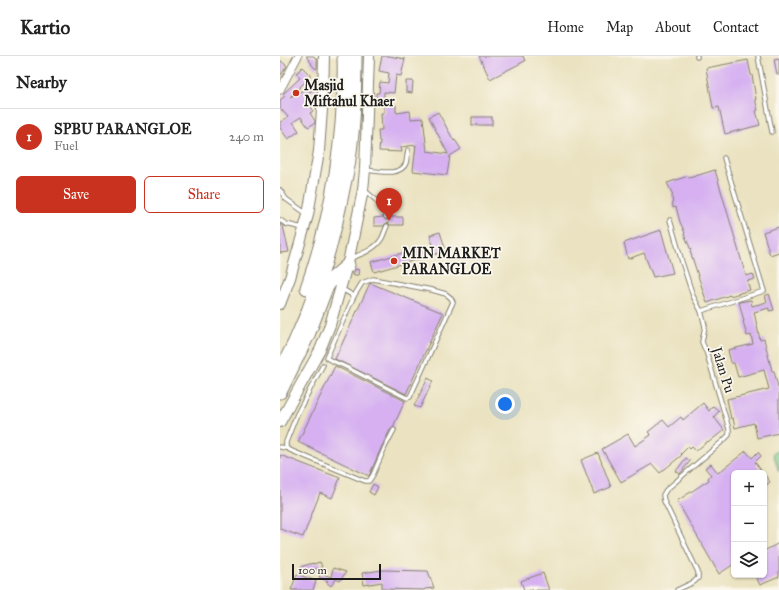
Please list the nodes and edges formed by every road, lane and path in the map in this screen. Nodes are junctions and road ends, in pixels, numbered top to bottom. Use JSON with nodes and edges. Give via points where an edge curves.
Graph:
{"nodes":[{"id":1,"x":298,"y":56,"type":"edge"},
{"id":2,"x":324,"y":56,"type":"edge"},
{"id":3,"x":344,"y":56,"type":"edge"},
{"id":4,"x":354,"y":56,"type":"edge"},
{"id":5,"x":369,"y":56,"type":"edge"},
{"id":6,"x":758,"y":56,"type":"edge"},
{"id":7,"x":280,"y":90,"type":"edge"},
{"id":8,"x":772,"y":132,"type":"dead end"},
{"id":9,"x":408,"y":150,"type":"dead end"},
{"id":10,"x":724,"y":158,"type":"dead end"},
{"id":11,"x":365,"y":170,"type":"junction"},
{"id":12,"x":280,"y":190,"type":"edge"},
{"id":13,"x":363,"y":190,"type":"junction"},
{"id":14,"x":335,"y":207,"type":"junction"},
{"id":15,"x":308,"y":215,"type":"junction"},
{"id":16,"x":386,"y":217,"type":"dead end"},
{"id":17,"x":280,"y":220,"type":"edge"},
{"id":18,"x":670,"y":220,"type":"dead end"},
{"id":19,"x":386,"y":226,"type":"dead end"},
{"id":20,"x":304,"y":228,"type":"junction"},
{"id":21,"x":348,"y":262,"type":"junction"},
{"id":22,"x":341,"y":288,"type":"junction"},
{"id":23,"x":354,"y":296,"type":"junction"},
{"id":24,"x":280,"y":304,"type":"edge"},
{"id":25,"x":701,"y":311,"type":"junction"},
{"id":26,"x":280,"y":354,"type":"edge"},
{"id":27,"x":323,"y":365,"type":"dead end"},
{"id":28,"x":280,"y":372,"type":"edge"},
{"id":29,"x":280,"y":392,"type":"edge"},
{"id":30,"x":280,"y":422,"type":"edge"},
{"id":31,"x":394,"y":430,"type":"dead end"},
{"id":32,"x":280,"y":447,"type":"edge"},
{"id":33,"x":286,"y":448,"type":"junction"},
{"id":34,"x":677,"y":590,"type":"edge"}],
"edges":[{"from":1,"to":7,"type":"street"},
{"from":2,"to":15,"type":"street","via":[[319,151]]},
{"from":3,"to":14,"type":"highway","via":[[344,101]]},
{"from":4,"to":14,"type":"highway","via":[[355,100],[349,159]]},
{"from":5,"to":11,"type":"street"},
{"from":6,"to":8,"type":"lane"},
{"from":9,"to":11,"type":"lane","via":[[405,165],[394,172]]},
{"from":10,"to":25,"type":"lane","via":[[764,291]]},
{"from":11,"to":13,"type":"street"},
{"from":12,"to":15,"type":"lane"},
{"from":13,"to":16,"type":"lane","via":[[380,204]]},
{"from":13,"to":21,"type":"street"},
{"from":14,"to":26,"type":"highway","via":[[299,311]]},
{"from":14,"to":28,"type":"highway","via":[[328,255],[306,315]]},
{"from":15,"to":20,"type":"street"},
{"from":17,"to":20,"type":"lane"},
{"from":18,"to":25,"type":"lane","via":[[693,296]]},
{"from":19,"to":21,"type":"lane","via":[[381,239],[375,245]]},
{"from":20,"to":24,"type":"street"},
{"from":21,"to":22,"type":"street"},
{"from":21,"to":29,"type":"highway","via":[[326,288],[308,335]]},
{"from":22,"to":23,"type":"lane"},
{"from":22,"to":30,"type":"street","via":[[320,350]]},
{"from":23,"to":23,"type":"lane","via":[[362,283],[373,279],[446,294],[453,302],[410,397],[407,398],[328,359]]},
{"from":25,"to":34,"type":"lane","name":"Jalan Pu","via":[[705,326],[702,342],[729,435],[662,495],[698,572],[698,578],[694,582]]},
{"from":27,"to":33,"type":"lane","via":[[297,414]]},
{"from":31,"to":33,"type":"lane","via":[[369,481]]},
{"from":32,"to":33,"type":"lane"}]}
